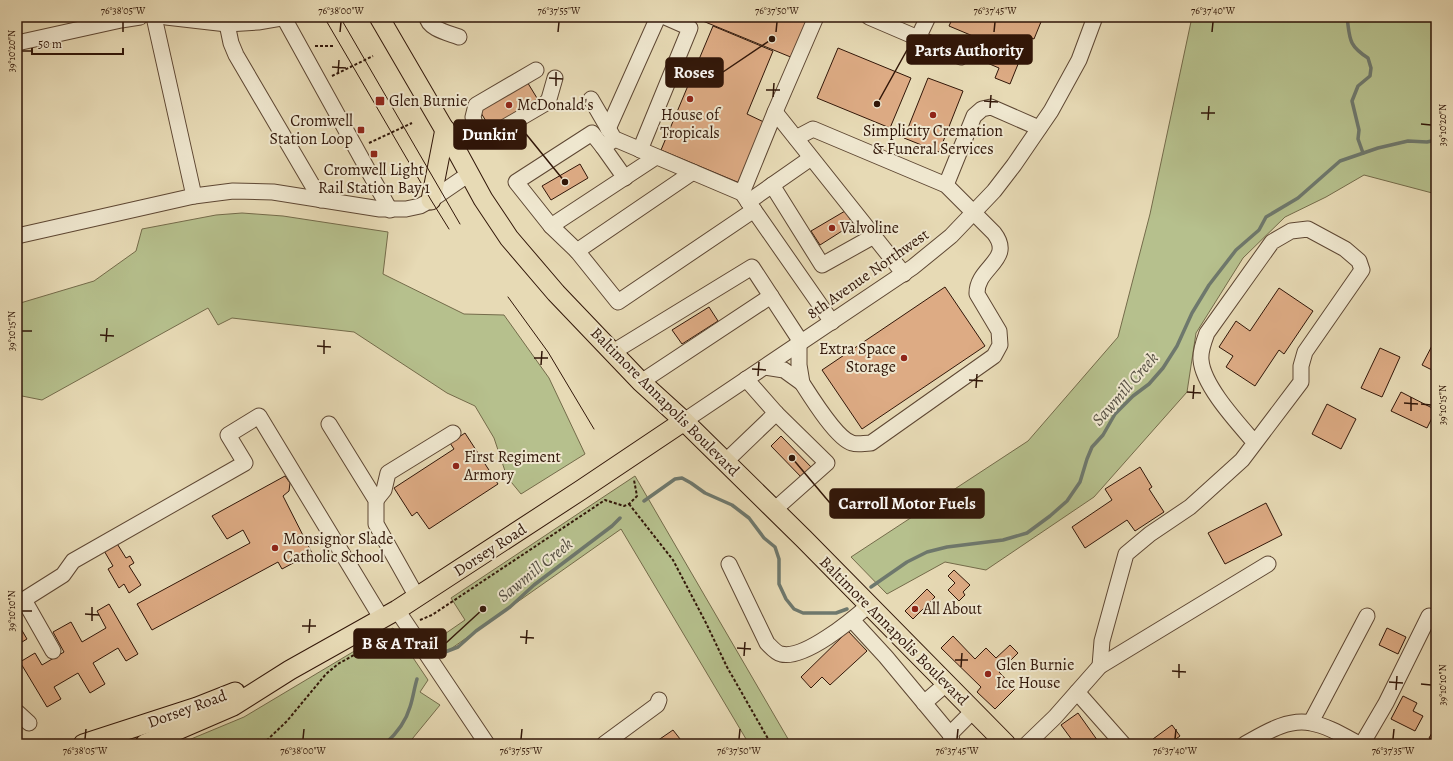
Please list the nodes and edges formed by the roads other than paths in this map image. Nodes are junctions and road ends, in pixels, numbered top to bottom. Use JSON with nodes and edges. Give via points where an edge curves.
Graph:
{"nodes":[{"id":1,"x":140,"y":17,"type":"edge"},
{"id":2,"x":154,"y":17,"type":"edge"},
{"id":3,"x":166,"y":17,"type":"edge"},
{"id":4,"x":286,"y":17,"type":"edge"},
{"id":5,"x":379,"y":17,"type":"edge"},
{"id":6,"x":427,"y":17,"type":"edge"},
{"id":7,"x":658,"y":17,"type":"edge"},
{"id":8,"x":665,"y":17,"type":"edge"},
{"id":9,"x":816,"y":17,"type":"edge"},
{"id":10,"x":869,"y":17,"type":"edge"},
{"id":11,"x":928,"y":17,"type":"edge"},
{"id":12,"x":1095,"y":17,"type":"edge"},
{"id":13,"x":228,"y":24,"type":"junction"},
{"id":14,"x":459,"y":37,"type":"dead end"},
{"id":15,"x":918,"y":38,"type":"junction"},
{"id":16,"x":17,"y":43,"type":"edge"},
{"id":17,"x":961,"y":57,"type":"dead end"},
{"id":18,"x":536,"y":70,"type":"dead end"},
{"id":19,"x":555,"y":78,"type":"dead end"},
{"id":20,"x":591,"y":99,"type":"dead end"},
{"id":21,"x":775,"y":112,"type":"junction"},
{"id":22,"x":1039,"y":128,"type":"junction"},
{"id":23,"x":444,"y":129,"type":"junction"},
{"id":24,"x":609,"y":138,"type":"junction"},
{"id":25,"x":796,"y":138,"type":"junction"},
{"id":26,"x":640,"y":150,"type":"junction"},
{"id":27,"x":656,"y":157,"type":"junction"},
{"id":28,"x":811,"y":158,"type":"junction"},
{"id":29,"x":693,"y":172,"type":"junction"},
{"id":30,"x":469,"y":174,"type":"junction"},
{"id":31,"x":624,"y":178,"type":"junction"},
{"id":32,"x":772,"y":185,"type":"junction"},
{"id":33,"x":946,"y":185,"type":"junction"},
{"id":34,"x":194,"y":196,"type":"junction"},
{"id":35,"x":321,"y":200,"type":"junction"},
{"id":36,"x":431,"y":200,"type":"junction"},
{"id":37,"x":748,"y":202,"type":"junction"},
{"id":38,"x":390,"y":210,"type":"junction"},
{"id":39,"x":973,"y":213,"type":"junction"},
{"id":40,"x":551,"y":226,"type":"junction"},
{"id":41,"x":17,"y":236,"type":"edge"},
{"id":42,"x":874,"y":236,"type":"junction"},
{"id":43,"x":577,"y":251,"type":"junction"},
{"id":44,"x":904,"y":274,"type":"junction"},
{"id":45,"x":771,"y":296,"type":"junction"},
{"id":46,"x":832,"y":322,"type":"junction"},
{"id":47,"x":800,"y":343,"type":"junction"},
{"id":48,"x":613,"y":352,"type":"junction"},
{"id":49,"x":765,"y":366,"type":"junction"},
{"id":50,"x":746,"y":379,"type":"junction"},
{"id":51,"x":641,"y":382,"type":"junction"},
{"id":52,"x":802,"y":383,"type":"junction"},
{"id":53,"x":776,"y":412,"type":"junction"},
{"id":54,"x":684,"y":421,"type":"junction"},
{"id":55,"x":329,"y":424,"type":"dead end"},
{"id":56,"x":453,"y":433,"type":"dead end"},
{"id":57,"x":1255,"y":443,"type":"junction"},
{"id":58,"x":725,"y":462,"type":"junction"},
{"id":59,"x":376,"y":500,"type":"junction"},
{"id":60,"x":774,"y":510,"type":"junction"},
{"id":61,"x":729,"y":564,"type":"dead end"},
{"id":62,"x":1268,"y":564,"type":"dead end"},
{"id":63,"x":417,"y":597,"type":"junction"},
{"id":64,"x":20,"y":602,"type":"edge"},
{"id":65,"x":869,"y":605,"type":"junction"},
{"id":66,"x":1367,"y":616,"type":"dead end"},
{"id":67,"x":1429,"y":616,"type":"dead end"},
{"id":68,"x":395,"y":618,"type":"junction"},
{"id":69,"x":852,"y":620,"type":"junction"},
{"id":70,"x":891,"y":628,"type":"junction"},
{"id":71,"x":874,"y":644,"type":"junction"},
{"id":72,"x":907,"y":644,"type":"junction"},
{"id":73,"x":53,"y":651,"type":"dead end"},
{"id":74,"x":889,"y":661,"type":"junction"},
{"id":75,"x":1100,"y":666,"type":"junction"},
{"id":76,"x":290,"y":670,"type":"junction"},
{"id":77,"x":946,"y":684,"type":"junction"},
{"id":78,"x":1077,"y":692,"type":"junction"},
{"id":79,"x":659,"y":700,"type":"dead end"},
{"id":80,"x":924,"y":703,"type":"junction"},
{"id":81,"x":973,"y":711,"type":"junction"},
{"id":82,"x":17,"y":712,"type":"edge"},
{"id":83,"x":1310,"y":722,"type":"junction"},
{"id":84,"x":29,"y":723,"type":"dead end"},
{"id":85,"x":952,"y":739,"type":"edge"},
{"id":86,"x":1254,"y":742,"type":"edge"},
{"id":87,"x":83,"y":744,"type":"edge"},
{"id":88,"x":145,"y":744,"type":"edge"},
{"id":89,"x":487,"y":744,"type":"edge"},
{"id":90,"x":604,"y":744,"type":"edge"},
{"id":91,"x":1006,"y":744,"type":"edge"},
{"id":92,"x":1027,"y":744,"type":"edge"},
{"id":93,"x":1123,"y":744,"type":"edge"},
{"id":94,"x":1359,"y":744,"type":"edge"},
{"id":95,"x":1362,"y":744,"type":"edge"}],
"edges":[{"from":1,"to":16,"type":"street"},
{"from":2,"to":34,"type":"street"},
{"from":3,"to":13,"type":"street"},
{"from":4,"to":13,"type":"street"},
{"from":4,"to":38,"type":"street"},
{"from":5,"to":23,"type":"main road","name":"Baltimore Annapolis Boulevard"},
{"from":6,"to":14,"type":"street","via":[[431,25]]},
{"from":7,"to":24,"type":"street"},
{"from":8,"to":26,"type":"street","via":[[690,28]]},
{"from":9,"to":21,"type":"street"},
{"from":10,"to":15,"type":"street"},
{"from":11,"to":15,"type":"street"},
{"from":12,"to":22,"type":"street","name":"8th Avenue Northwest","via":[[1079,60]]},
{"from":13,"to":35,"type":"street","via":[[236,55]]},
{"from":15,"to":17,"type":"street"},
{"from":18,"to":19,"type":"street","via":[[476,105],[473,117],[479,129],[493,134],[546,103]]},
{"from":20,"to":24,"type":"street"},
{"from":21,"to":25,"type":"street"},
{"from":21,"to":37,"type":"street"},
{"from":22,"to":33,"type":"street","via":[[991,107],[982,109],[974,116]]},
{"from":22,"to":39,"type":"street","name":"8th Avenue Northwest","via":[[1006,176]]},
{"from":23,"to":30,"type":"main road","name":"Baltimore Annapolis Boulevard"},
{"from":23,"to":36,"type":"main road"},
{"from":24,"to":26,"type":"street"},
{"from":24,"to":31,"type":"street"},
{"from":24,"to":40,"type":"street","via":[[592,133],[516,182]]},
{"from":25,"to":28,"type":"street"},
{"from":25,"to":33,"type":"street","via":[[813,129]]},
{"from":26,"to":27,"type":"street"},
{"from":27,"to":29,"type":"street"},
{"from":27,"to":31,"type":"street"},
{"from":28,"to":32,"type":"street"},
{"from":28,"to":42,"type":"street"},
{"from":29,"to":37,"type":"street"},
{"from":29,"to":43,"type":"street"},
{"from":30,"to":36,"type":"street"},
{"from":30,"to":48,"type":"main road","name":"Baltimore Annapolis Boulevard","via":[[508,238]]},
{"from":31,"to":40,"type":"street"},
{"from":32,"to":37,"type":"street"},
{"from":32,"to":42,"type":"street","via":[[822,266]]},
{"from":33,"to":39,"type":"street"},
{"from":34,"to":35,"type":"street","via":[[253,191]]},
{"from":34,"to":41,"type":"street"},
{"from":35,"to":38,"type":"street"},
{"from":36,"to":38,"type":"street","via":[[413,207]]},
{"from":37,"to":43,"type":"street","via":[[618,302]]},
{"from":37,"to":46,"type":"street"},
{"from":39,"to":44,"type":"street","name":"8th Avenue Northwest","via":[[951,236]]},
{"from":39,"to":52,"type":"street","via":[[999,239],[1001,249],[1000,255],[981,278],[977,287],[977,294],[999,331],[1000,345],[994,356],[870,443],[850,443],[841,437]]},
{"from":40,"to":43,"type":"street"},
{"from":42,"to":44,"type":"street"},
{"from":44,"to":46,"type":"street","name":"8th Avenue Northwest"},
{"from":45,"to":47,"type":"street"},
{"from":45,"to":48,"type":"street","via":[[752,268]]},
{"from":45,"to":51,"type":"street"},
{"from":46,"to":47,"type":"street","name":"8th Avenue Northwest"},
{"from":47,"to":49,"type":"street","name":"8th Avenue Northwest"},
{"from":47,"to":52,"type":"street","via":[[799,365]]},
{"from":48,"to":51,"type":"main road","name":"Baltimore Annapolis Boulevard"},
{"from":49,"to":50,"type":"street","name":"8th Avenue Northwest"},
{"from":49,"to":52,"type":"street","via":[[784,370]]},
{"from":50,"to":53,"type":"street"},
{"from":50,"to":54,"type":"street","name":"8th Avenue Northwest"},
{"from":51,"to":54,"type":"main road","name":"Baltimore Annapolis Boulevard"},
{"from":53,"to":58,"type":"street"},
{"from":53,"to":60,"type":"street","via":[[827,463]]},
{"from":54,"to":58,"type":"main road","name":"Baltimore Annapolis Boulevard"},
{"from":54,"to":63,"type":"main road","name":"Dorsey Road"},
{"from":55,"to":59,"type":"street"},
{"from":56,"to":59,"type":"street","via":[[388,473],[384,490]]},
{"from":57,"to":57,"type":"street","via":[[1301,382],[1304,352],[1362,270],[1359,261],[1345,249],[1308,229],[1291,231],[1272,242],[1207,333],[1203,346],[1200,360],[1205,376],[1221,402]]},
{"from":57,"to":75,"type":"street","via":[[1242,460],[1190,507],[1126,554],[1102,641]]},
{"from":58,"to":60,"type":"main road","name":"Baltimore Annapolis Boulevard"},
{"from":59,"to":63,"type":"street","via":[[376,524]]},
{"from":60,"to":65,"type":"main road","name":"Baltimore Annapolis Boulevard"},
{"from":61,"to":69,"type":"street","via":[[767,643],[781,654],[806,650]]},
{"from":62,"to":75,"type":"street"},
{"from":63,"to":68,"type":"main road","name":"Dorsey Road"},
{"from":64,"to":68,"type":"street","via":[[63,575],[72,561],[245,463],[228,435],[259,416]]},
{"from":64,"to":73,"type":"street"},
{"from":65,"to":69,"type":"street"},
{"from":65,"to":70,"type":"main road","name":"Baltimore Annapolis Boulevard"},
{"from":66,"to":83,"type":"street"},
{"from":67,"to":95,"type":"street","via":[[1386,703]]},
{"from":68,"to":76,"type":"main road","name":"Dorsey Road"},
{"from":68,"to":89,"type":"street"},
{"from":69,"to":71,"type":"street"},
{"from":70,"to":71,"type":"street"},
{"from":70,"to":72,"type":"main road","name":"Baltimore Annapolis Boulevard"},
{"from":71,"to":74,"type":"street"},
{"from":72,"to":74,"type":"street"},
{"from":72,"to":77,"type":"main road","name":"Baltimore Annapolis Boulevard"},
{"from":74,"to":80,"type":"street"},
{"from":75,"to":78,"type":"street"},
{"from":76,"to":87,"type":"main road","name":"Dorsey Road","via":[[197,707]]},
{"from":76,"to":88,"type":"main road","name":"Dorsey Road","via":[[233,706]]},
{"from":77,"to":80,"type":"street"},
{"from":77,"to":81,"type":"main road","name":"Baltimore Annapolis Boulevard"},
{"from":78,"to":92,"type":"street"},
{"from":78,"to":93,"type":"street"},
{"from":79,"to":90,"type":"street","via":[[656,705]]},
{"from":80,"to":85,"type":"street"},
{"from":81,"to":85,"type":"street"},
{"from":81,"to":91,"type":"main road","name":"Baltimore Annapolis Boulevard"},
{"from":82,"to":84,"type":"street"},
{"from":83,"to":86,"type":"street","via":[[1278,727]]},
{"from":83,"to":94,"type":"street"}]}
